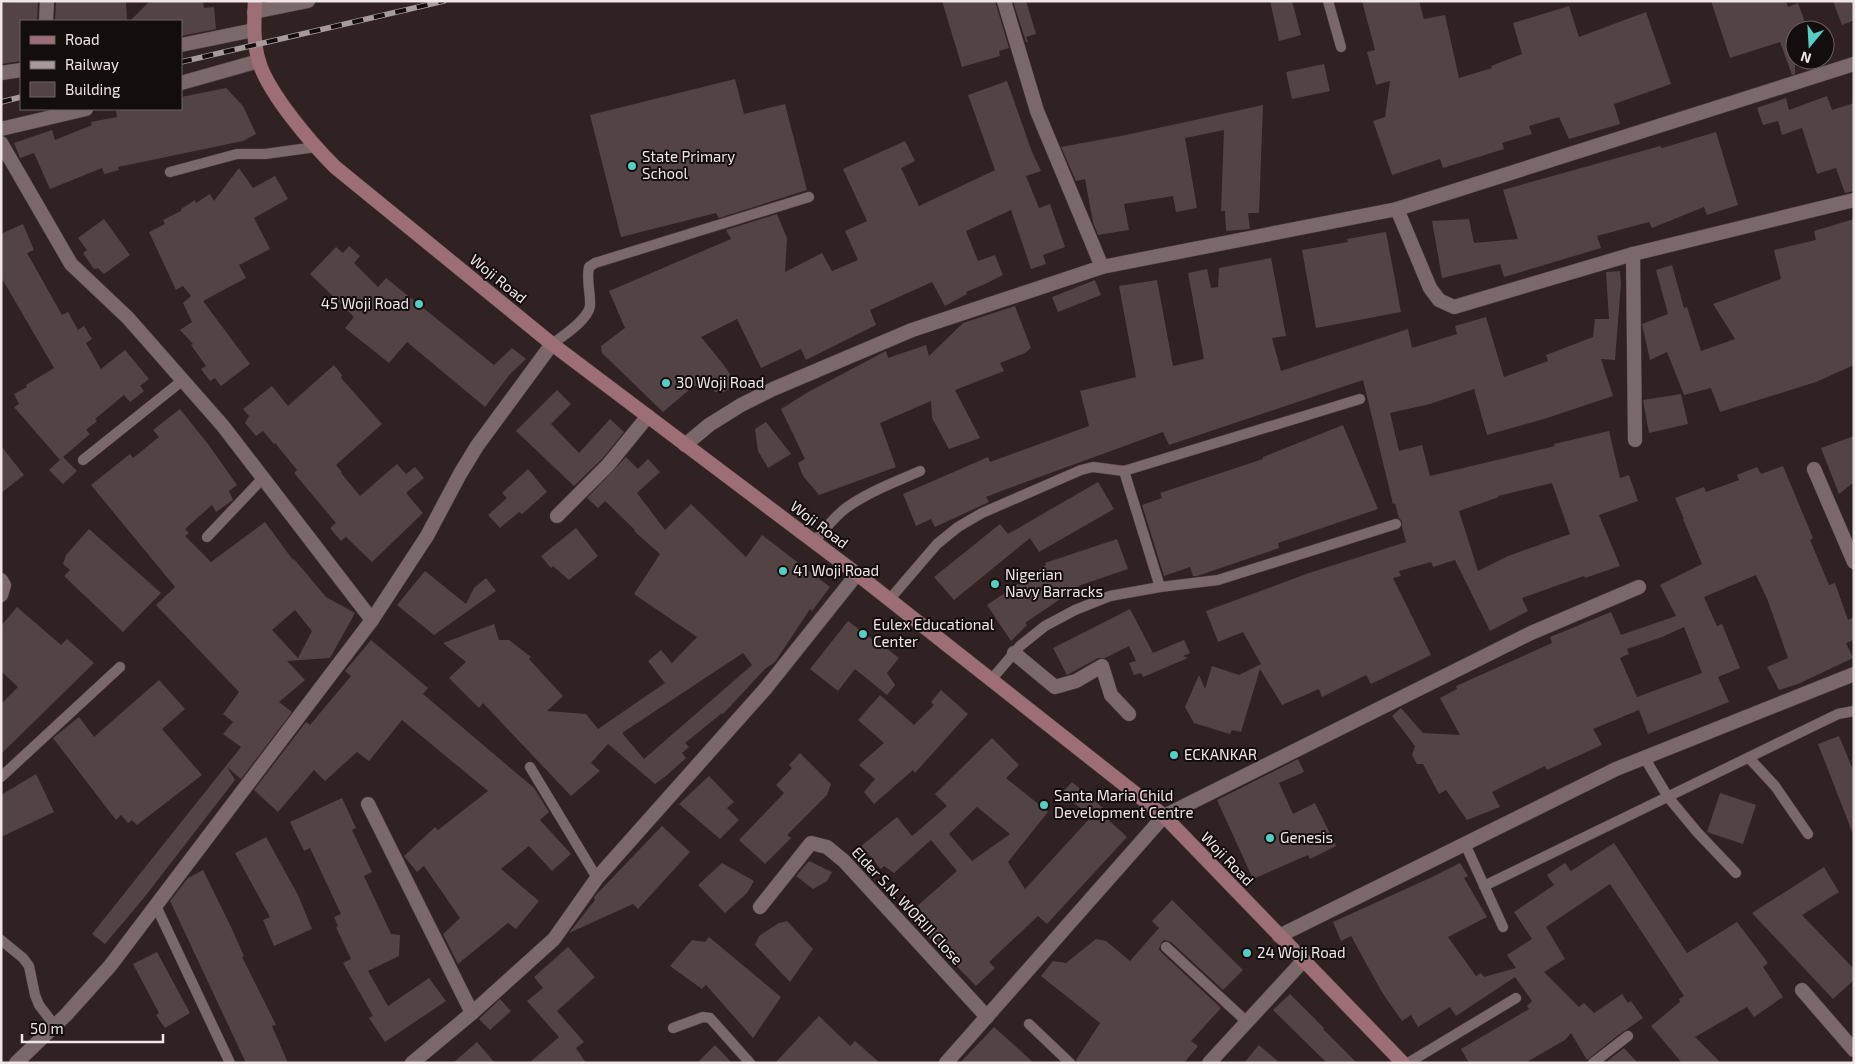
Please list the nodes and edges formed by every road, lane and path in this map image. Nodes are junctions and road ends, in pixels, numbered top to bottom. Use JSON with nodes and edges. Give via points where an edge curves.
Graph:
{"nodes":[{"id":1,"x":47,"y":1,"type":"edge"},
{"id":2,"x":308,"y":1,"type":"edge"},
{"id":3,"x":1004,"y":1,"type":"edge"},
{"id":4,"x":1328,"y":1,"type":"edge"},
{"id":5,"x":255,"y":7,"type":"edge"},
{"id":6,"x":46,"y":20,"type":"edge"},
{"id":7,"x":254,"y":30,"type":"junction"},
{"id":8,"x":182,"y":45,"type":"edge"},
{"id":9,"x":1341,"y":47,"type":"dead end"},
{"id":10,"x":259,"y":61,"type":"junction"},
{"id":11,"x":1854,"y":64,"type":"edge"},
{"id":12,"x":20,"y":70,"type":"edge"},
{"id":13,"x":1,"y":73,"type":"edge"},
{"id":14,"x":182,"y":83,"type":"edge"},
{"id":15,"x":82,"y":110,"type":"edge"},
{"id":16,"x":1,"y":129,"type":"edge"},
{"id":17,"x":1,"y":143,"type":"edge"},
{"id":18,"x":316,"y":147,"type":"junction"},
{"id":19,"x":170,"y":172,"type":"dead end"},
{"id":20,"x":809,"y":198,"type":"dead end"},
{"id":21,"x":1854,"y":200,"type":"edge"},
{"id":22,"x":1397,"y":209,"type":"junction"},
{"id":23,"x":1633,"y":254,"type":"junction"},
{"id":24,"x":1102,"y":266,"type":"junction"},
{"id":25,"x":552,"y":344,"type":"junction"},
{"id":26,"x":182,"y":380,"type":"junction"},
{"id":27,"x":1360,"y":399,"type":"dead end"},
{"id":28,"x":648,"y":416,"type":"junction"},
{"id":29,"x":1635,"y":440,"type":"dead end"},
{"id":30,"x":685,"y":445,"type":"junction"},
{"id":31,"x":83,"y":460,"type":"dead end"},
{"id":32,"x":1814,"y":469,"type":"dead end"},
{"id":33,"x":920,"y":471,"type":"dead end"},
{"id":34,"x":1124,"y":471,"type":"junction"},
{"id":35,"x":263,"y":478,"type":"junction"},
{"id":36,"x":557,"y":516,"type":"dead end"},
{"id":37,"x":1396,"y":524,"type":"dead end"},
{"id":38,"x":206,"y":537,"type":"dead end"},
{"id":39,"x":814,"y":542,"type":"junction"},
{"id":40,"x":1854,"y":562,"type":"edge"},
{"id":41,"x":857,"y":574,"type":"junction"},
{"id":42,"x":1,"y":580,"type":"edge"},
{"id":43,"x":1160,"y":587,"type":"junction"},
{"id":44,"x":1640,"y":587,"type":"dead end"},
{"id":45,"x":1,"y":595,"type":"edge"},
{"id":46,"x":889,"y":600,"type":"junction"},
{"id":47,"x":372,"y":620,"type":"junction"},
{"id":48,"x":1014,"y":653,"type":"junction"},
{"id":49,"x":120,"y":667,"type":"dead end"},
{"id":50,"x":1854,"y":674,"type":"edge"},
{"id":51,"x":991,"y":680,"type":"junction"},
{"id":52,"x":1854,"y":711,"type":"edge"},
{"id":53,"x":1129,"y":714,"type":"dead end"},
{"id":54,"x":1644,"y":757,"type":"junction"},
{"id":55,"x":1749,"y":758,"type":"junction"},
{"id":56,"x":530,"y":767,"type":"dead end"},
{"id":57,"x":1,"y":777,"type":"edge"},
{"id":58,"x":1668,"y":797,"type":"junction"},
{"id":59,"x":368,"y":804,"type":"dead end"},
{"id":60,"x":1164,"y":816,"type":"junction"},
{"id":61,"x":1808,"y":834,"type":"dead end"},
{"id":62,"x":1465,"y":844,"type":"junction"},
{"id":63,"x":1736,"y":873,"type":"dead end"},
{"id":64,"x":597,"y":878,"type":"junction"},
{"id":65,"x":1484,"y":886,"type":"junction"},
{"id":66,"x":156,"y":906,"type":"junction"},
{"id":67,"x":760,"y":908,"type":"dead end"},
{"id":68,"x":1503,"y":927,"type":"dead end"},
{"id":69,"x":1279,"y":936,"type":"junction"},
{"id":70,"x":1,"y":940,"type":"edge"},
{"id":71,"x":1166,"y":947,"type":"dead end"},
{"id":72,"x":1303,"y":961,"type":"junction"},
{"id":73,"x":1802,"y":990,"type":"dead end"},
{"id":74,"x":1516,"y":998,"type":"dead end"},
{"id":75,"x":472,"y":1013,"type":"junction"},
{"id":76,"x":987,"y":1017,"type":"junction"},
{"id":77,"x":1247,"y":1022,"type":"junction"},
{"id":78,"x":1029,"y":1024,"type":"dead end"},
{"id":79,"x":55,"y":1026,"type":"junction"},
{"id":80,"x":672,"y":1028,"type":"dead end"},
{"id":81,"x":1628,"y":1036,"type":"dead end"},
{"id":82,"x":1854,"y":1050,"type":"edge"},
{"id":83,"x":420,"y":1060,"type":"edge"},
{"id":84,"x":16,"y":1063,"type":"edge"},
{"id":85,"x":230,"y":1063,"type":"edge"},
{"id":86,"x":750,"y":1063,"type":"edge"},
{"id":87,"x":946,"y":1063,"type":"edge"},
{"id":88,"x":1070,"y":1063,"type":"edge"},
{"id":89,"x":1209,"y":1063,"type":"edge"},
{"id":90,"x":1403,"y":1063,"type":"edge"},
{"id":91,"x":1408,"y":1063,"type":"edge"},
{"id":92,"x":1593,"y":1063,"type":"edge"}],
"edges":[{"from":1,"to":6,"type":"street"},
{"from":2,"to":5,"type":"street"},
{"from":3,"to":24,"type":"street","via":[[1037,111]]},
{"from":4,"to":9,"type":"lane"},
{"from":5,"to":7,"type":"main road","name":"Woji Road"},
{"from":7,"to":8,"type":"street"},
{"from":7,"to":10,"type":"main road","name":"Woji Road"},
{"from":10,"to":14,"type":"street"},
{"from":10,"to":18,"type":"main road","name":"Woji Road","via":[[283,104]]},
{"from":11,"to":22,"type":"street"},
{"from":12,"to":13,"type":"street"},
{"from":15,"to":16,"type":"street"},
{"from":17,"to":26,"type":"street","via":[[71,264],[128,318]]},
{"from":18,"to":19,"type":"lane","via":[[237,154]]},
{"from":18,"to":25,"type":"main road","name":"Woji Road","via":[[335,167]]},
{"from":20,"to":25,"type":"lane","via":[[595,263],[589,267],[587,278],[588,314]]},
{"from":21,"to":23,"type":"street"},
{"from":22,"to":23,"type":"street","via":[[1430,288],[1439,300],[1454,307]]},
{"from":22,"to":24,"type":"street"},
{"from":23,"to":29,"type":"street"},
{"from":24,"to":30,"type":"street","via":[[912,330],[773,388],[709,425]]},
{"from":25,"to":28,"type":"main road","name":"Woji Road"},
{"from":25,"to":47,"type":"street","via":[[477,446],[427,536]]},
{"from":26,"to":31,"type":"lane"},
{"from":26,"to":35,"type":"street"},
{"from":27,"to":34,"type":"lane"},
{"from":28,"to":30,"type":"main road","name":"Woji Road"},
{"from":28,"to":36,"type":"street","via":[[602,472]]},
{"from":30,"to":39,"type":"main road","name":"Woji Road"},
{"from":32,"to":40,"type":"street"},
{"from":33,"to":39,"type":"lane","via":[[847,508]]},
{"from":34,"to":43,"type":"lane"},
{"from":34,"to":46,"type":"lane","via":[[1092,467],[1081,470],[982,513],[937,544]]},
{"from":35,"to":38,"type":"lane"},
{"from":35,"to":47,"type":"street"},
{"from":37,"to":43,"type":"lane","via":[[1218,580]]},
{"from":39,"to":41,"type":"main road","name":"Woji Road"},
{"from":41,"to":46,"type":"main road","name":"Woji Road"},
{"from":41,"to":64,"type":"street","via":[[766,688]]},
{"from":42,"to":45,"type":"street","via":[[4,585]]},
{"from":43,"to":48,"type":"lane","via":[[1110,596],[1075,610],[1045,626]]},
{"from":44,"to":60,"type":"street","via":[[1531,633]]},
{"from":46,"to":51,"type":"main road","name":"Woji Road"},
{"from":47,"to":66,"type":"street"},
{"from":48,"to":51,"type":"lane"},
{"from":48,"to":53,"type":"street","via":[[1055,687],[1076,681],[1102,666],[1111,695]]},
{"from":49,"to":57,"type":"lane"},
{"from":50,"to":54,"type":"street"},
{"from":51,"to":60,"type":"main road","name":"Woji Road"},
{"from":52,"to":55,"type":"lane","via":[[1838,714]]},
{"from":54,"to":58,"type":"lane"},
{"from":54,"to":62,"type":"street"},
{"from":55,"to":58,"type":"lane"},
{"from":55,"to":61,"type":"lane","via":[[1775,786]]},
{"from":56,"to":64,"type":"lane"},
{"from":58,"to":63,"type":"lane"},
{"from":58,"to":65,"type":"lane"},
{"from":59,"to":75,"type":"street"},
{"from":60,"to":69,"type":"main road","name":"Woji Road"},
{"from":60,"to":76,"type":"street"},
{"from":62,"to":65,"type":"lane"},
{"from":62,"to":69,"type":"street"},
{"from":64,"to":75,"type":"street","via":[[554,938]]},
{"from":65,"to":68,"type":"lane"},
{"from":66,"to":79,"type":"street","via":[[110,966]]},
{"from":66,"to":85,"type":"lane"},
{"from":67,"to":76,"type":"street","name":"Elder S.N. WORIJI Close","via":[[811,843],[828,847]]},
{"from":69,"to":72,"type":"main road","name":"Woji Road"},
{"from":70,"to":79,"type":"lane","via":[[24,958],[37,1000]]},
{"from":71,"to":77,"type":"lane"},
{"from":72,"to":77,"type":"street"},
{"from":72,"to":90,"type":"main road","name":"Woji Road"},
{"from":73,"to":82,"type":"street"},
{"from":74,"to":91,"type":"lane"},
{"from":75,"to":83,"type":"street"},
{"from":76,"to":87,"type":"street"},
{"from":77,"to":89,"type":"street"},
{"from":78,"to":88,"type":"lane"},
{"from":79,"to":84,"type":"street"},
{"from":80,"to":86,"type":"lane","via":[[703,1017],[710,1018]]},
{"from":81,"to":92,"type":"lane"}]}
